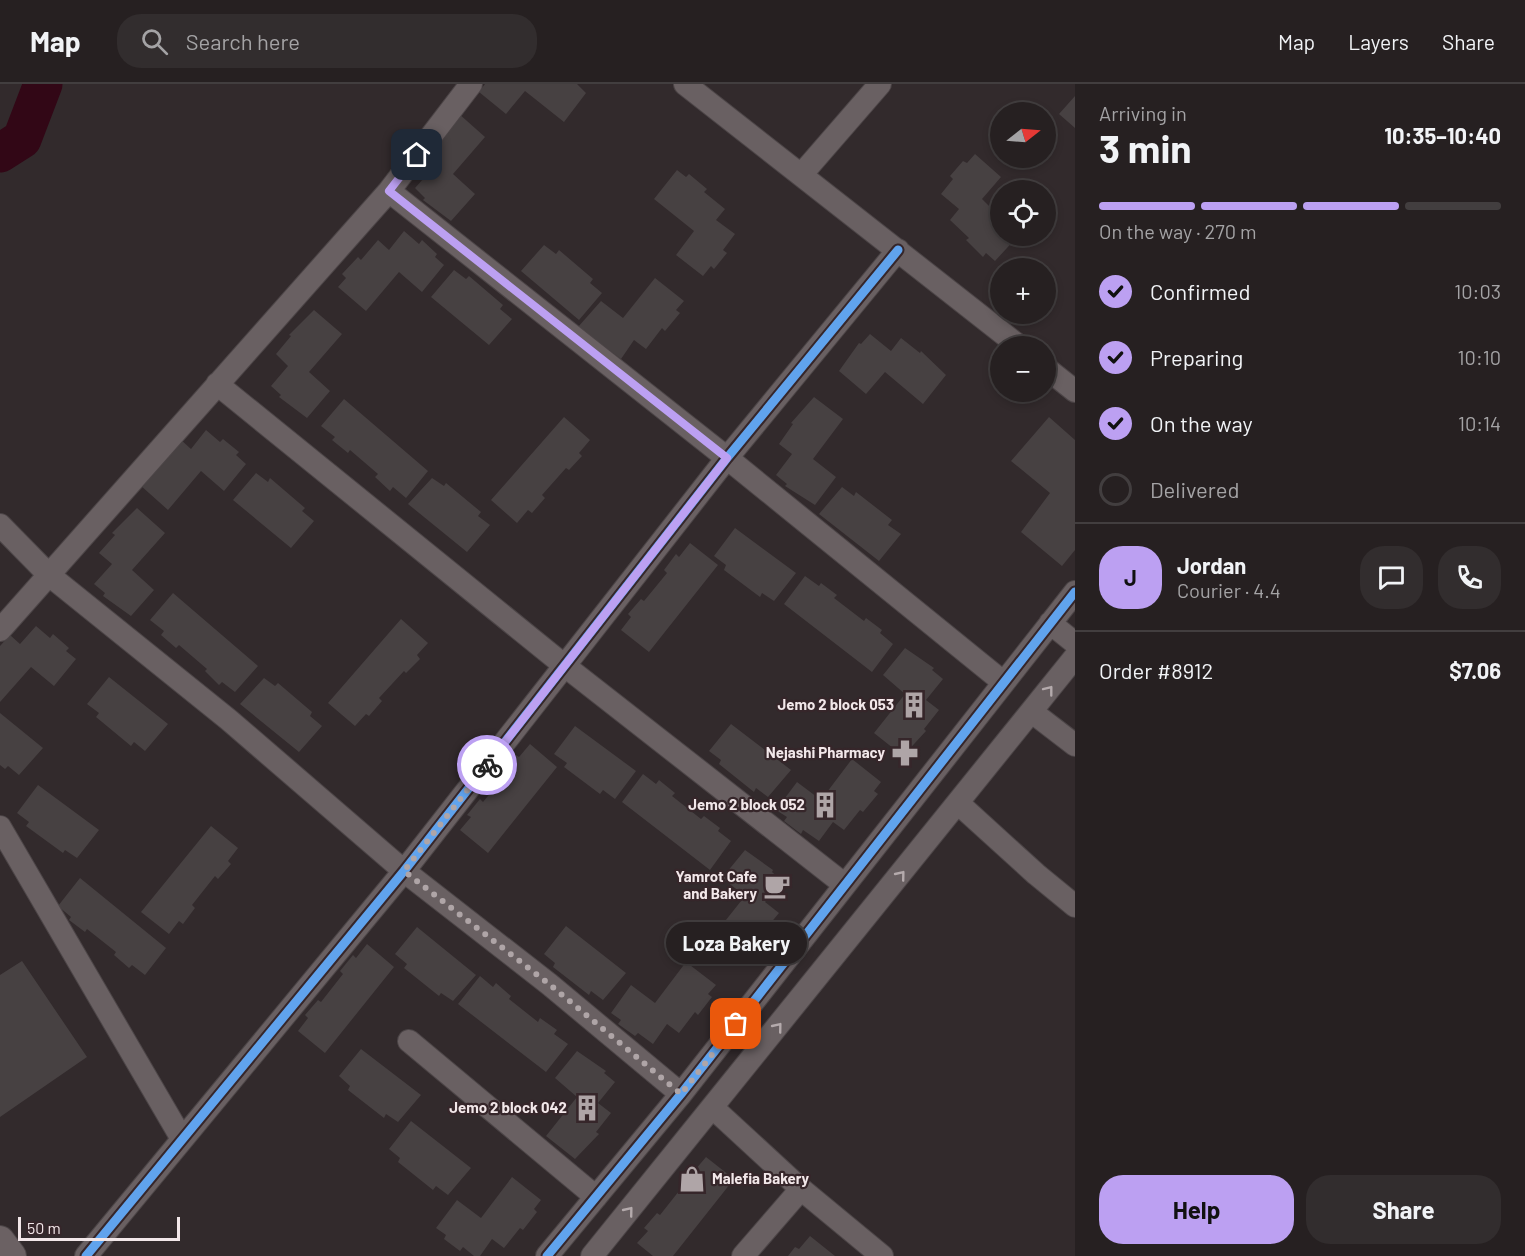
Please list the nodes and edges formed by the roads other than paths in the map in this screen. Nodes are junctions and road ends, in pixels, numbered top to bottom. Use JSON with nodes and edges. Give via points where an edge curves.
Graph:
{"nodes":[{"id":1,"x":471,"y":84,"type":"edge"},
{"id":2,"x":685,"y":84,"type":"edge"},
{"id":3,"x":880,"y":84,"type":"edge"},
{"id":4,"x":801,"y":176,"type":"junction"},
{"id":5,"x":389,"y":191,"type":"junction"},
{"id":6,"x":898,"y":250,"type":"junction"},
{"id":7,"x":1006,"y":336,"type":"edge"},
{"id":8,"x":1056,"y":376,"type":"edge"},
{"id":9,"x":217,"y":384,"type":"junction"},
{"id":10,"x":1075,"y":391,"type":"edge"},
{"id":11,"x":727,"y":458,"type":"junction"},
{"id":12,"x":0,"y":525,"type":"edge"},
{"id":13,"x":49,"y":574,"type":"junction"},
{"id":14,"x":1075,"y":592,"type":"edge"},
{"id":15,"x":1050,"y":623,"type":"junction"},
{"id":16,"x":0,"y":630,"type":"edge"},
{"id":17,"x":1075,"y":644,"type":"edge"},
{"id":18,"x":1075,"y":657,"type":"edge"},
{"id":19,"x":565,"y":666,"type":"junction"},
{"id":20,"x":1003,"y":682,"type":"junction"},
{"id":21,"x":1032,"y":712,"type":"junction"},
{"id":22,"x":1075,"y":745,"type":"edge"},
{"id":23,"x":959,"y":804,"type":"junction"},
{"id":24,"x":0,"y":826,"type":"edge"},
{"id":25,"x":404,"y":871,"type":"junction"},
{"id":26,"x":845,"y":885,"type":"junction"},
{"id":27,"x":1075,"y":906,"type":"edge"},
{"id":28,"x":410,"y":1041,"type":"dead end"},
{"id":29,"x":681,"y":1094,"type":"junction"},
{"id":30,"x":713,"y":1108,"type":"junction"},
{"id":31,"x":182,"y":1139,"type":"junction"},
{"id":32,"x":801,"y":1189,"type":"junction"},
{"id":33,"x":596,"y":1197,"type":"junction"},
{"id":34,"x":570,"y":1228,"type":"junction"},
{"id":35,"x":0,"y":1240,"type":"edge"},
{"id":36,"x":595,"y":1253,"type":"edge"},
{"id":37,"x":12,"y":1256,"type":"edge"},
{"id":38,"x":86,"y":1256,"type":"edge"},
{"id":39,"x":547,"y":1256,"type":"edge"},
{"id":40,"x":743,"y":1256,"type":"edge"},
{"id":41,"x":882,"y":1256,"type":"edge"}],
"edges":[{"from":1,"to":5,"type":"street"},
{"from":2,"to":4,"type":"street"},
{"from":3,"to":4,"type":"street"},
{"from":4,"to":6,"type":"street"},
{"from":5,"to":9,"type":"street"},
{"from":5,"to":11,"type":"street"},
{"from":6,"to":7,"type":"street"},
{"from":6,"to":11,"type":"street"},
{"from":8,"to":10,"type":"street"},
{"from":9,"to":13,"type":"street"},
{"from":9,"to":19,"type":"street"},
{"from":11,"to":19,"type":"street"},
{"from":11,"to":20,"type":"street"},
{"from":12,"to":13,"type":"street"},
{"from":13,"to":16,"type":"street"},
{"from":13,"to":25,"type":"street"},
{"from":14,"to":15,"type":"street"},
{"from":15,"to":17,"type":"street"},
{"from":15,"to":20,"type":"street"},
{"from":21,"to":18,"type":"street","one_way":true},
{"from":19,"to":25,"type":"street"},
{"from":19,"to":26,"type":"street"},
{"from":20,"to":26,"type":"street"},
{"from":21,"to":22,"type":"street"},
{"from":21,"to":23,"type":"street"},
{"from":23,"to":27,"type":"street"},
{"from":30,"to":23,"type":"street","one_way":true},
{"from":24,"to":31,"type":"street"},
{"from":25,"to":29,"type":"street"},
{"from":25,"to":31,"type":"street"},
{"from":26,"to":29,"type":"street"},
{"from":28,"to":33,"type":"street"},
{"from":29,"to":33,"type":"street"},
{"from":30,"to":32,"type":"street"},
{"from":36,"to":30,"type":"street","one_way":true},
{"from":31,"to":38,"type":"street"},
{"from":32,"to":40,"type":"street"},
{"from":32,"to":41,"type":"street"},
{"from":33,"to":34,"type":"street"},
{"from":34,"to":36,"type":"street"},
{"from":34,"to":39,"type":"street"},
{"from":35,"to":37,"type":"main road"}]}
